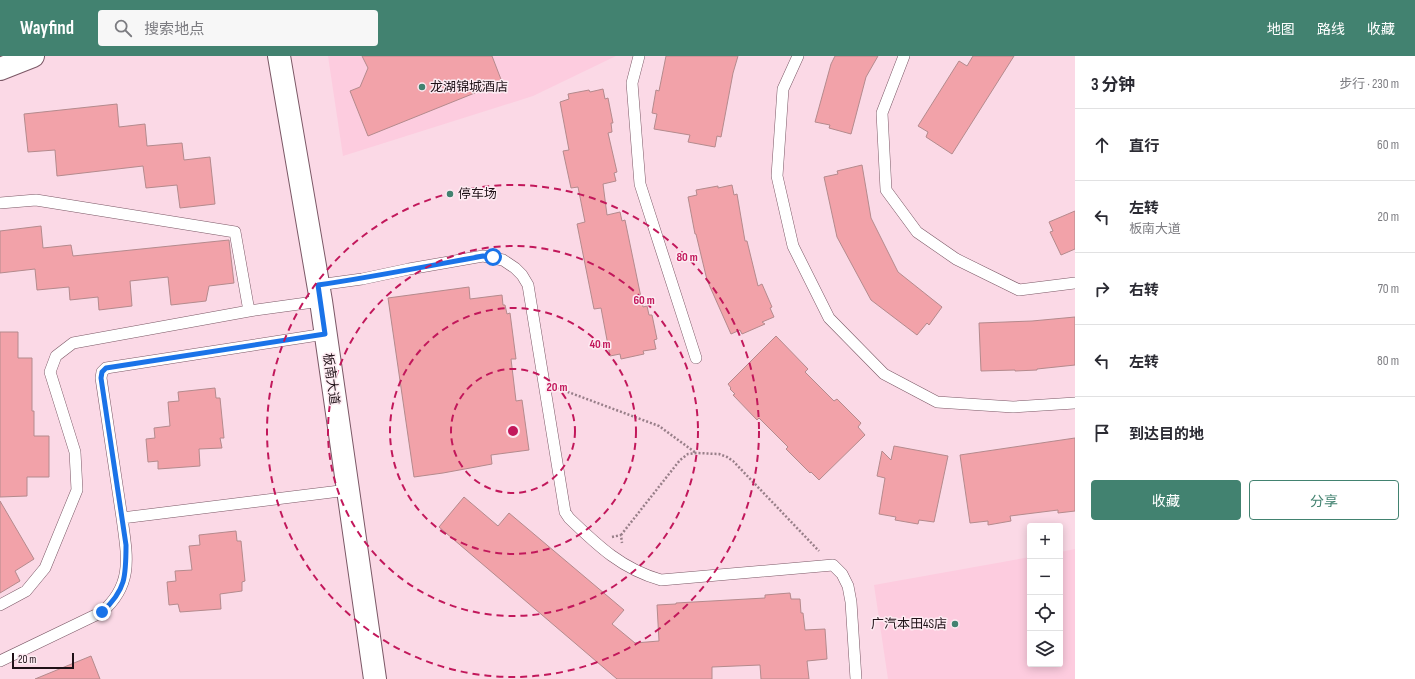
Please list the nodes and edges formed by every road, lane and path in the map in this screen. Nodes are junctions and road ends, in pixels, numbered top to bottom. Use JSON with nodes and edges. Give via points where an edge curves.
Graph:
{"nodes":[{"id":1,"x":33,"y":56,"type":"edge"},
{"id":2,"x":280,"y":56,"type":"edge"},
{"id":3,"x":639,"y":56,"type":"edge"},
{"id":4,"x":798,"y":56,"type":"edge"},
{"id":5,"x":904,"y":56,"type":"edge"},
{"id":6,"x":0,"y":69,"type":"edge"},
{"id":7,"x":0,"y":203,"type":"edge"},
{"id":8,"x":1075,"y":283,"type":"edge"},
{"id":9,"x":319,"y":293,"type":"junction"},
{"id":10,"x":249,"y":311,"type":"junction"},
{"id":11,"x":325,"y":334,"type":"junction"},
{"id":12,"x":696,"y":358,"type":"dead end"},
{"id":13,"x":544,"y":383,"type":"junction"},
{"id":14,"x":1075,"y":403,"type":"edge"},
{"id":15,"x":696,"y":453,"type":"junction"},
{"id":16,"x":348,"y":490,"type":"junction"},
{"id":17,"x":122,"y":518,"type":"junction"},
{"id":18,"x":621,"y":535,"type":"dead end"},
{"id":19,"x":833,"y":565,"type":"junction"},
{"id":20,"x":0,"y":606,"type":"edge"},
{"id":21,"x":0,"y":661,"type":"edge"},
{"id":22,"x":375,"y":679,"type":"edge"},
{"id":23,"x":856,"y":679,"type":"edge"}],
"edges":[{"from":1,"to":6,"type":"main road"},
{"from":2,"to":9,"type":"main road","name":"板南大道"},
{"from":3,"to":12,"type":"lane","via":[[632,83],[640,184]]},
{"from":4,"to":14,"type":"lane","via":[[783,89],[777,176],[793,246],[829,318],[884,374],[937,402],[1013,407]]},
{"from":5,"to":8,"type":"lane","via":[[882,113],[886,190],[917,232],[956,258],[1018,290]]},
{"from":7,"to":10,"type":"lane","via":[[36,200],[234,232]]},
{"from":9,"to":10,"type":"lane"},
{"from":9,"to":11,"type":"main road","name":"板南大道"},
{"from":9,"to":13,"type":"lane","via":[[362,279],[409,269],[483,256],[503,260],[522,275],[528,285]]},
{"from":10,"to":20,"type":"lane","via":[[73,343],[56,356],[50,372],[75,452],[77,490],[45,568],[26,591]]},
{"from":11,"to":16,"type":"main road","name":"板南大道"},
{"from":11,"to":17,"type":"lane","via":[[106,368],[101,378]]},
{"from":13,"to":15,"type":"path","via":[[659,426]]},
{"from":13,"to":19,"type":"lane","via":[[565,512],[576,525],[617,560],[641,574],[661,580]]},
{"from":15,"to":18,"type":"path","via":[[688,454],[680,460]]},
{"from":15,"to":19,"type":"path","via":[[719,454],[733,461]]},
{"from":16,"to":17,"type":"lane"},
{"from":16,"to":22,"type":"main road","name":"板南大道"},
{"from":17,"to":21,"type":"lane","via":[[126,570],[119,592],[110,605],[102,612]]},
{"from":19,"to":23,"type":"lane","via":[[842,574],[848,586]]}]}
